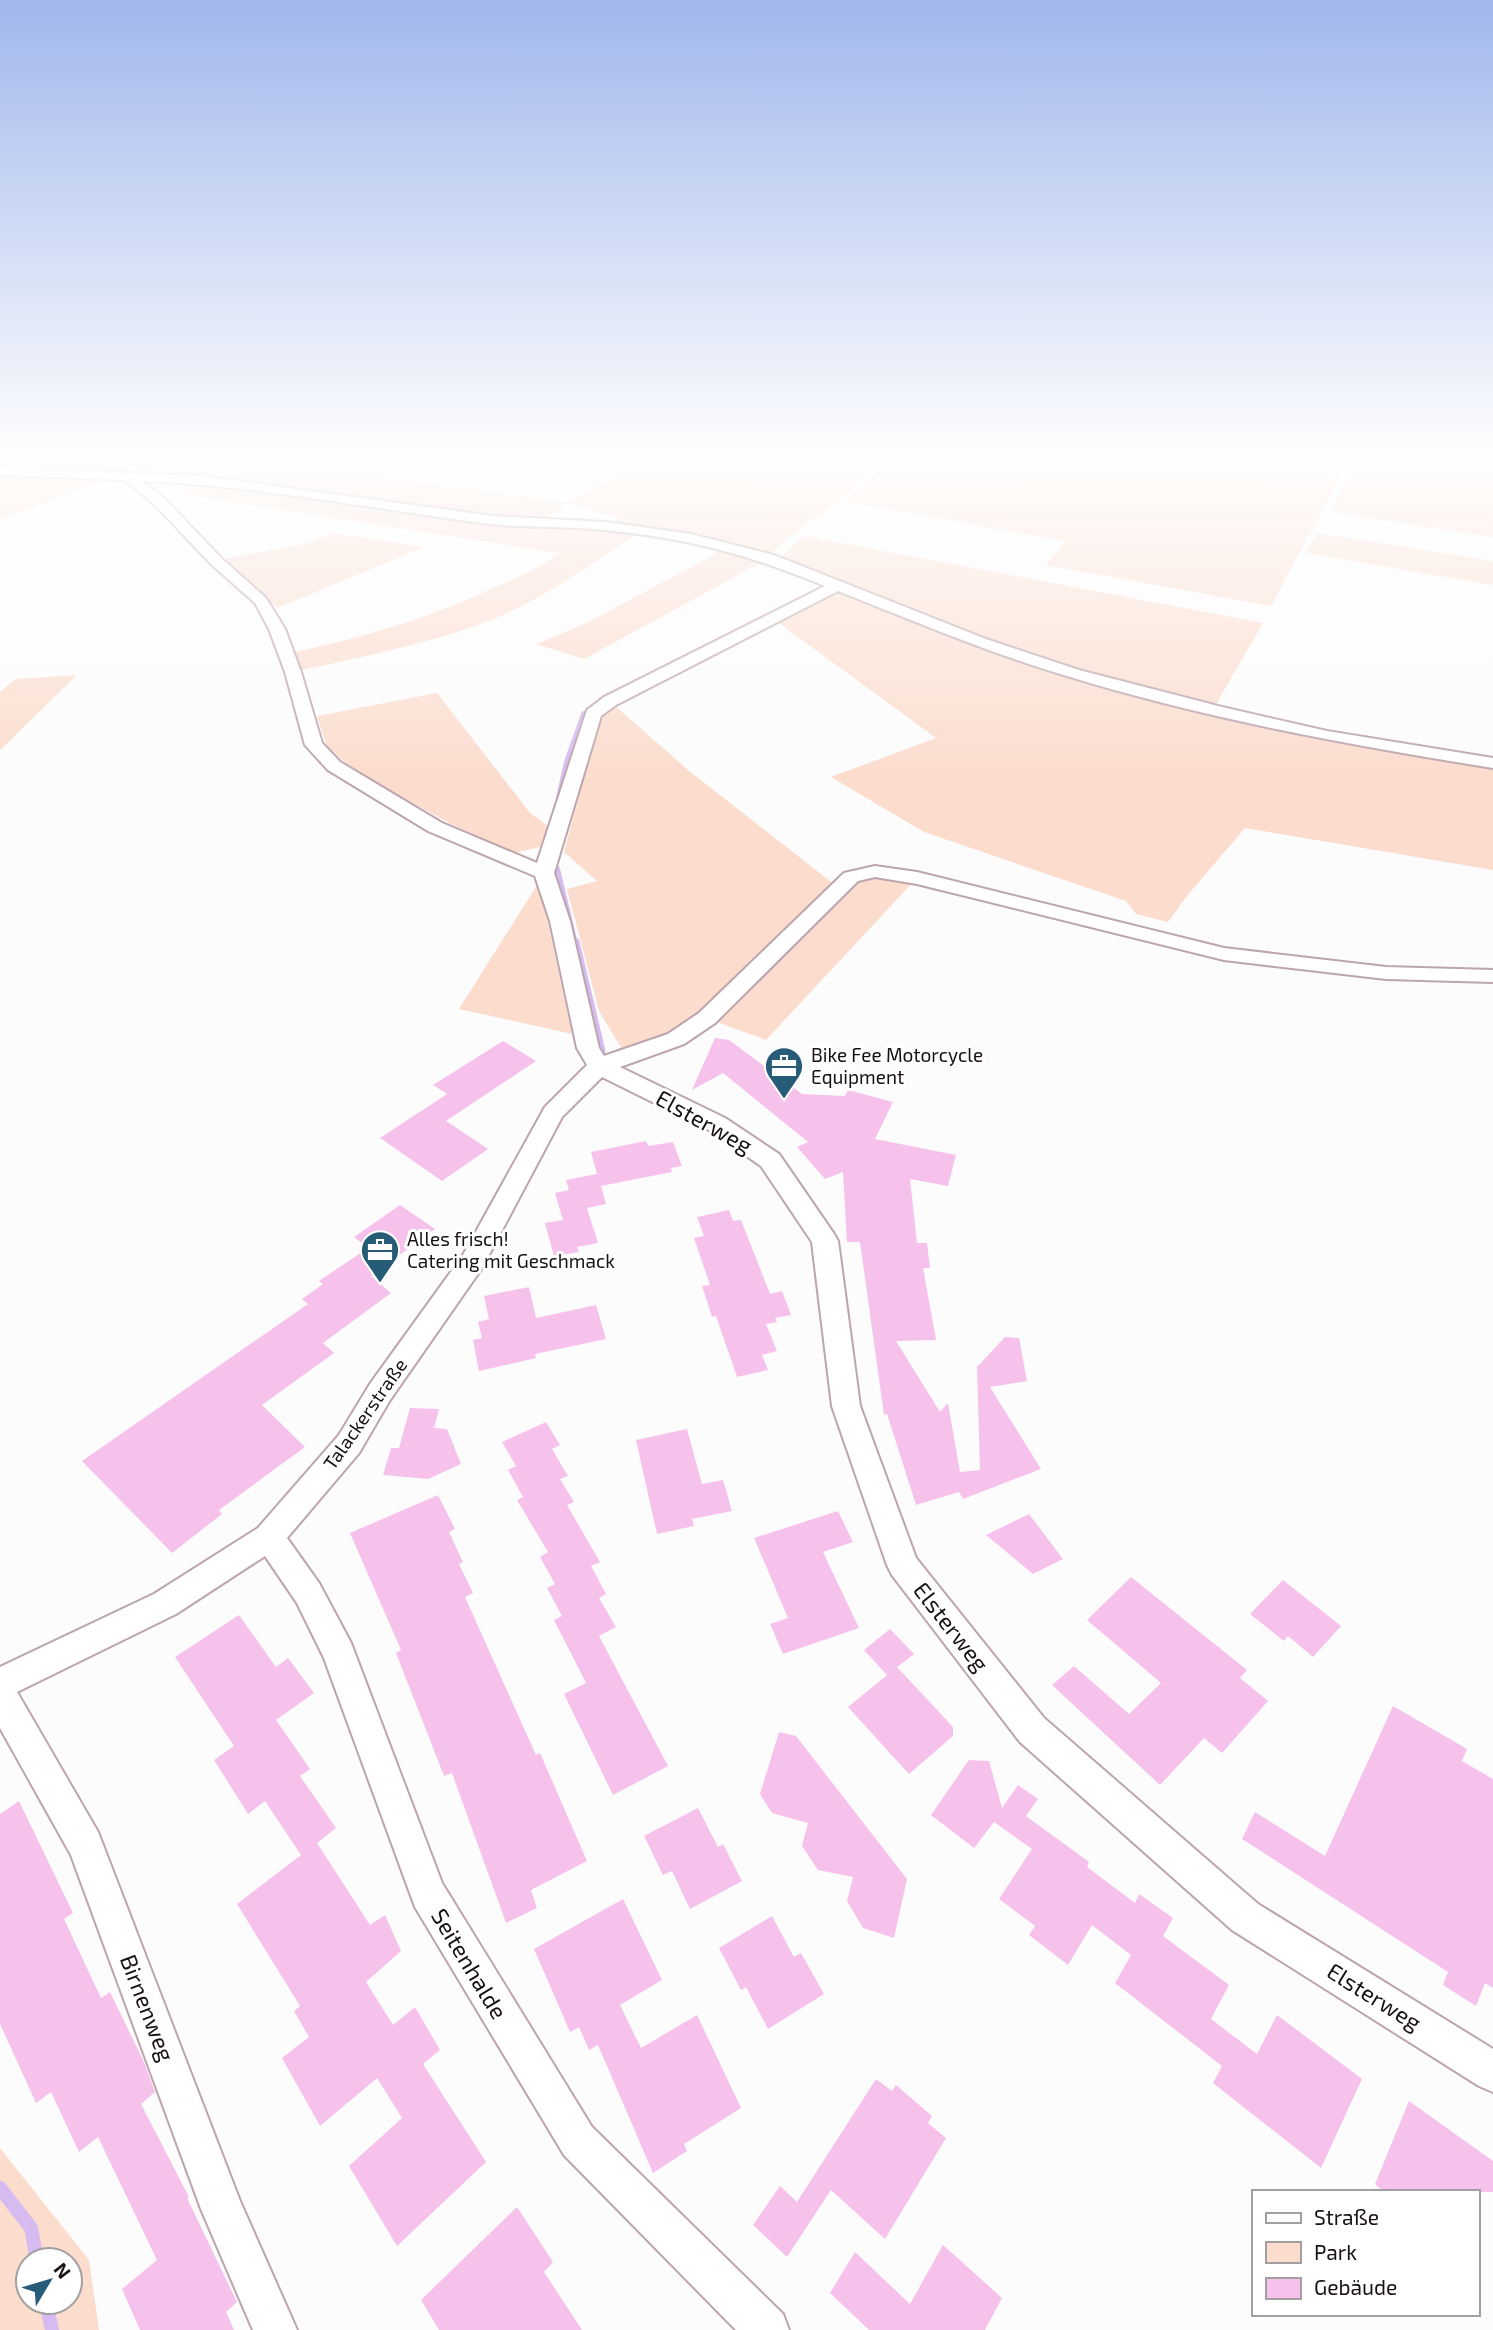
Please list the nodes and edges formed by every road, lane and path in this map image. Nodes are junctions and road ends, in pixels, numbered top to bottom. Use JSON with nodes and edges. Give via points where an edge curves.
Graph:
{"nodes":[{"id":1,"x":221,"y":566,"type":"edge"},
{"id":2,"x":788,"y":566,"type":"edge"},
{"id":3,"x":836,"y":586,"type":"junction"},
{"id":4,"x":1493,"y":763,"type":"edge"},
{"id":5,"x":544,"y":873,"type":"junction"},
{"id":6,"x":1493,"y":976,"type":"edge"},
{"id":7,"x":599,"y":1066,"type":"junction"},
{"id":8,"x":269,"y":1537,"type":"junction"},
{"id":9,"x":0,"y":1683,"type":"edge"},
{"id":10,"x":0,"y":1695,"type":"edge"},
{"id":11,"x":1493,"y":2072,"type":"edge"},
{"id":12,"x":275,"y":2330,"type":"edge"},
{"id":13,"x":767,"y":2330,"type":"edge"}],
"edges":[{"from":1,"to":5,"type":"street","via":[[261,601],[277,629],[314,745],[334,766],[435,827]]},
{"from":2,"to":3,"type":"street"},
{"from":3,"to":4,"type":"street","via":[[1086,677],[1327,736]]},
{"from":3,"to":5,"type":"street","via":[[610,701],[593,714]]},
{"from":5,"to":7,"type":"street","via":[[560,921],[588,1048]]},
{"from":6,"to":7,"type":"street","via":[[1386,973],[1224,954],[878,870],[851,877],[707,1018],[676,1039]]},
{"from":7,"to":8,"type":"street","name":"Talackerstraße","via":[[553,1113],[473,1261],[380,1392],[349,1444]]},
{"from":7,"to":11,"type":"street","name":"Elsterweg","via":[[718,1124],[770,1160],[825,1241],[846,1406],[903,1565],[1032,1730],[1245,1916]]},
{"from":8,"to":9,"type":"street","name":"Talackerstraße","via":[[164,1604]]},
{"from":8,"to":13,"type":"street","name":"Seitenhalde","via":[[308,1593],[339,1654],[428,1894],[578,2141]]},
{"from":10,"to":12,"type":"street","name":"Birnenweg","via":[[85,1845],[222,2209]]}]}
